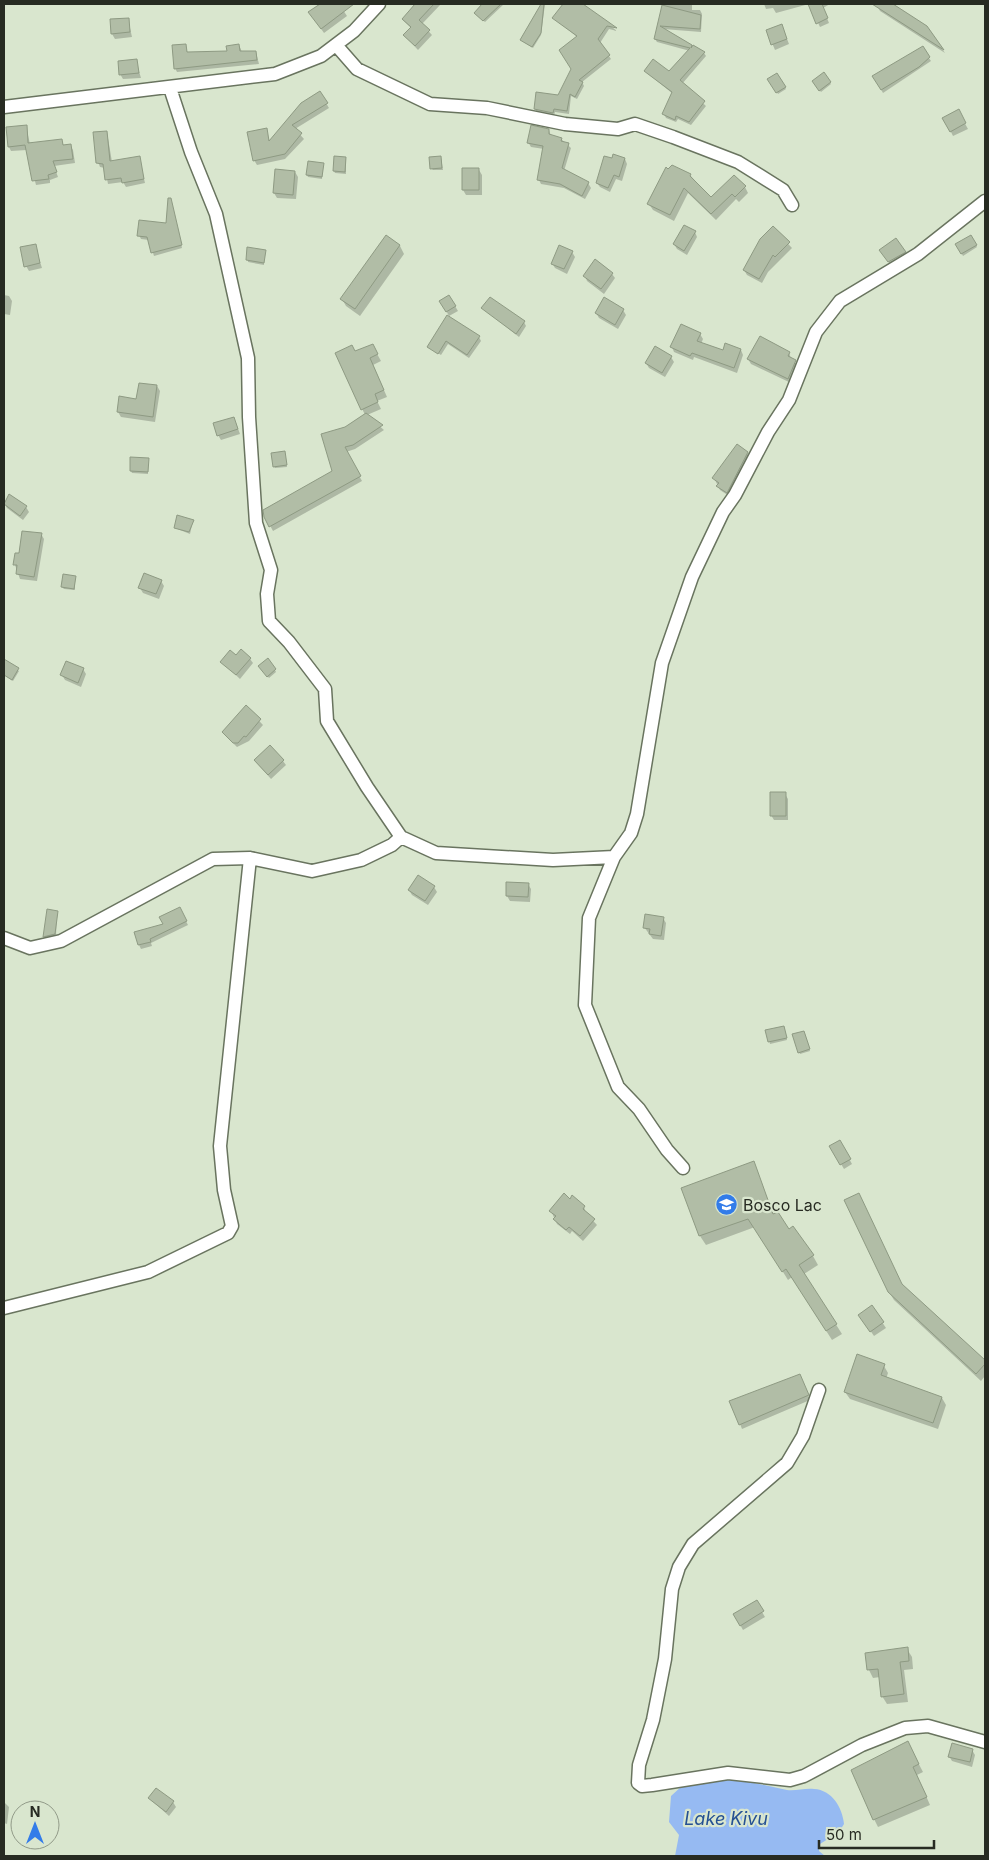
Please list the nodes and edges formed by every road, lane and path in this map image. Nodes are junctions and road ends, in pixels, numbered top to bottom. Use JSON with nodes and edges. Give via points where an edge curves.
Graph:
{"nodes":[{"id":1,"x":379,"y":4,"type":"edge"},
{"id":2,"x":336,"y":45,"type":"junction"},
{"id":3,"x":170,"y":88,"type":"junction"},
{"id":4,"x":4,"y":107,"type":"edge"},
{"id":5,"x":985,"y":201,"type":"edge"},
{"id":6,"x":792,"y":205,"type":"dead end"},
{"id":7,"x":401,"y":837,"type":"junction"},
{"id":8,"x":614,"y":857,"type":"junction"},
{"id":9,"x":250,"y":858,"type":"junction"},
{"id":10,"x":4,"y":938,"type":"edge"},
{"id":11,"x":683,"y":1168,"type":"dead end"},
{"id":12,"x":4,"y":1308,"type":"edge"},
{"id":13,"x":819,"y":1390,"type":"dead end"},
{"id":14,"x":985,"y":1742,"type":"edge"}],
"edges":[{"from":1,"to":2,"type":"street"},
{"from":2,"to":3,"type":"street","via":[[321,56],[275,74]]},
{"from":2,"to":6,"type":"street","via":[[358,68],[430,104],[487,108],[565,124],[618,129],[635,124],[673,136],[738,162],[783,190]]},
{"from":3,"to":4,"type":"street"},
{"from":3,"to":7,"type":"street","via":[[216,214],[248,358],[256,523],[271,570],[267,594],[269,621],[325,688],[328,721]]},
{"from":5,"to":8,"type":"street","via":[[918,254],[840,301],[816,332],[789,400],[723,512],[692,577],[662,663],[637,814],[631,833]]},
{"from":7,"to":8,"type":"street","via":[[436,853],[553,860]]},
{"from":7,"to":9,"type":"street","via":[[361,860],[312,871]]},
{"from":8,"to":11,"type":"street","via":[[589,918],[585,1005],[618,1087],[639,1109]]},
{"from":9,"to":10,"type":"street","via":[[213,858],[61,941],[30,948]]},
{"from":9,"to":12,"type":"street","via":[[220,1146],[224,1190],[232,1226],[228,1233],[148,1272]]},
{"from":13,"to":14,"type":"street","via":[[803,1436],[787,1463],[699,1538],[679,1567],[672,1590],[653,1720],[639,1764],[638,1783],[652,1785],[728,1774],[790,1780],[862,1746],[919,1725]]}]}
